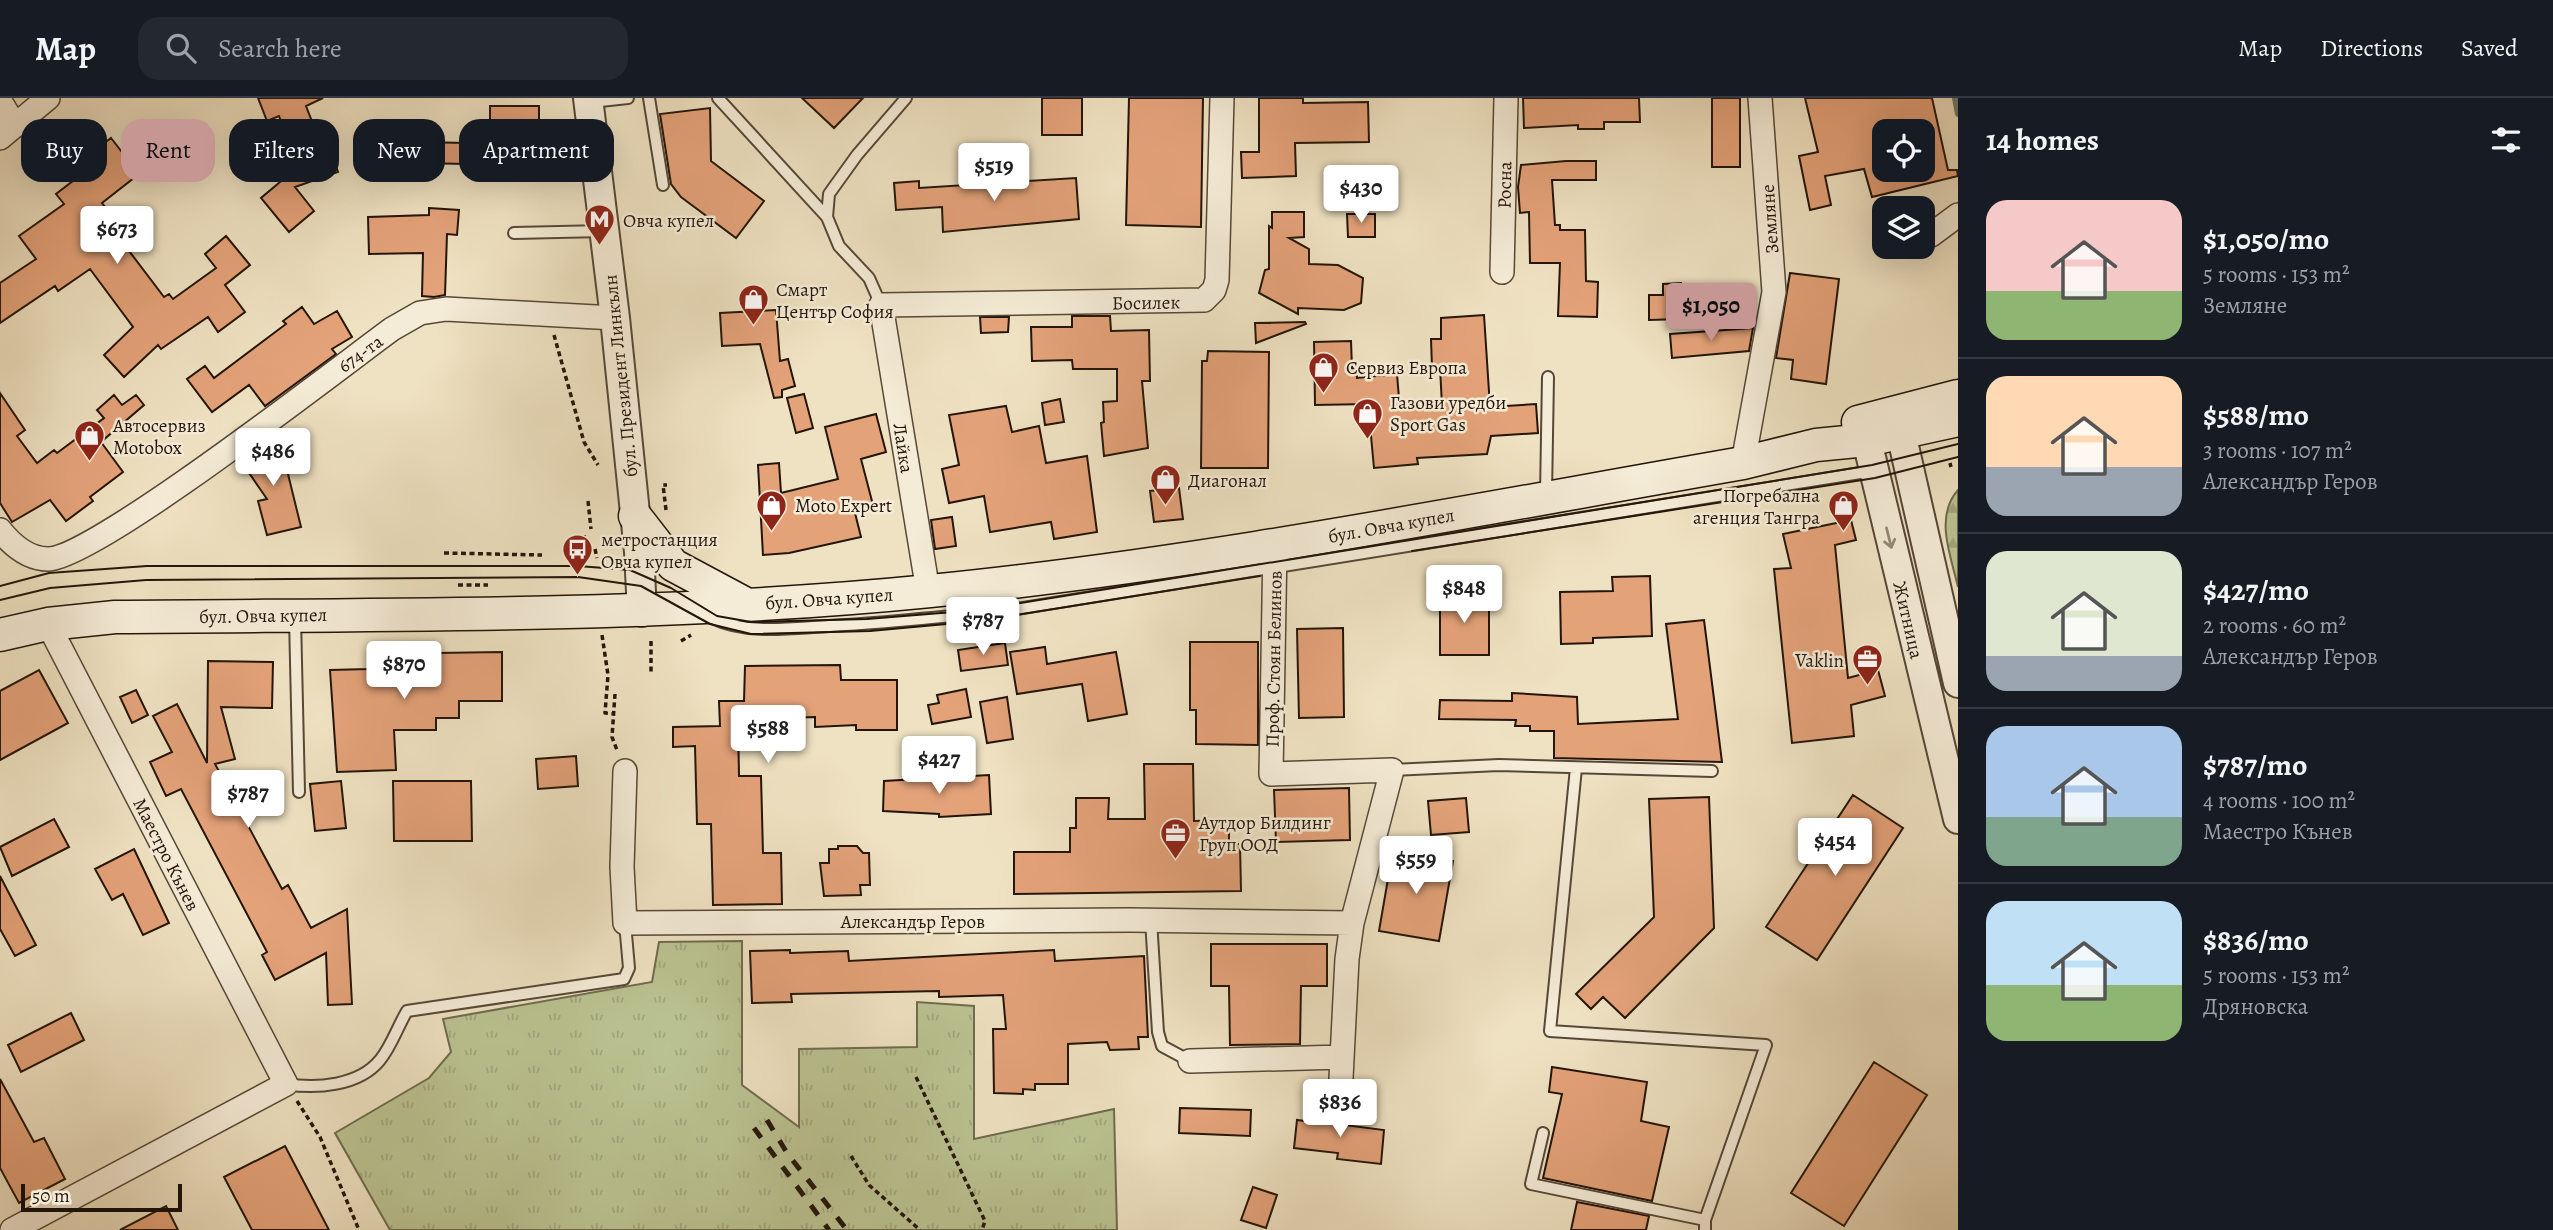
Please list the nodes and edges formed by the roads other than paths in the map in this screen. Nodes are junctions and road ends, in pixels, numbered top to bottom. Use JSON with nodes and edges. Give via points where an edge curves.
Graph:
{"nodes":[{"id":1,"x":48,"y":98,"type":"edge"},
{"id":2,"x":628,"y":98,"type":"edge"},
{"id":3,"x":649,"y":98,"type":"edge"},
{"id":4,"x":718,"y":98,"type":"edge"},
{"id":5,"x":906,"y":98,"type":"edge"},
{"id":6,"x":1222,"y":98,"type":"edge"},
{"id":7,"x":1506,"y":98,"type":"edge"},
{"id":8,"x":1760,"y":98,"type":"edge"},
{"id":9,"x":588,"y":100,"type":"edge"},
{"id":10,"x":0,"y":101,"type":"edge"},
{"id":11,"x":8,"y":132,"type":"edge"},
{"id":12,"x":663,"y":185,"type":"dead end"},
{"id":13,"x":1958,"y":215,"type":"edge"},
{"id":14,"x":827,"y":217,"type":"junction"},
{"id":15,"x":604,"y":232,"type":"junction"},
{"id":16,"x":1935,"y":232,"type":"edge"},
{"id":17,"x":514,"y":233,"type":"dead end"},
{"id":18,"x":1502,"y":272,"type":"dead end"},
{"id":19,"x":881,"y":305,"type":"junction"},
{"id":20,"x":615,"y":318,"type":"junction"},
{"id":21,"x":1548,"y":377,"type":"dead end"},
{"id":22,"x":1958,"y":396,"type":"edge"},
{"id":23,"x":1958,"y":420,"type":"edge"},
{"id":24,"x":1899,"y":422,"type":"junction"},
{"id":25,"x":1865,"y":430,"type":"junction"},
{"id":26,"x":1743,"y":463,"type":"junction"},
{"id":27,"x":1873,"y":471,"type":"junction"},
{"id":28,"x":1546,"y":497,"type":"junction"},
{"id":29,"x":635,"y":516,"type":"junction"},
{"id":30,"x":0,"y":530,"type":"edge"},
{"id":31,"x":1275,"y":556,"type":"junction"},
{"id":32,"x":928,"y":591,"type":"junction"},
{"id":33,"x":744,"y":603,"type":"junction"},
{"id":34,"x":694,"y":608,"type":"junction"},
{"id":35,"x":295,"y":615,"type":"junction"},
{"id":36,"x":48,"y":624,"type":"junction"},
{"id":37,"x":646,"y":626,"type":"junction"},
{"id":38,"x":0,"y":635,"type":"edge"},
{"id":39,"x":1958,"y":683,"type":"edge"},
{"id":40,"x":1576,"y":768,"type":"junction"},
{"id":41,"x":1392,"y":770,"type":"junction"},
{"id":42,"x":625,"y":771,"type":"dead end"},
{"id":43,"x":1712,"y":771,"type":"dead end"},
{"id":44,"x":299,"y":792,"type":"dead end"},
{"id":45,"x":1958,"y":819,"type":"edge"},
{"id":46,"x":1151,"y":920,"type":"junction"},
{"id":47,"x":625,"y":923,"type":"junction"},
{"id":48,"x":1352,"y":923,"type":"junction"},
{"id":49,"x":1190,"y":1061,"type":"joint"},
{"id":50,"x":286,"y":1084,"type":"junction"},
{"id":51,"x":1543,"y":1133,"type":"dead end"},
{"id":52,"x":1705,"y":1225,"type":"edge"},
{"id":53,"x":12,"y":1230,"type":"edge"}],
"edges":[{"from":1,"to":11,"type":"street"},
{"from":2,"to":9,"type":"lane"},
{"from":3,"to":12,"type":"lane"},
{"from":4,"to":14,"type":"lane"},
{"from":5,"to":14,"type":"lane","via":[[829,194]]},
{"from":6,"to":19,"type":"street","name":"Босилек","via":[[1217,280],[1204,300]]},
{"from":7,"to":18,"type":"street","name":"Росна"},
{"from":8,"to":26,"type":"street","name":"Земляне","via":[[1774,292]]},
{"from":9,"to":15,"type":"street","name":"бул. Президент Линкълн"},
{"from":10,"to":11,"type":"street"},
{"from":13,"to":16,"type":"street"},
{"from":14,"to":19,"type":"lane","via":[[839,246],[869,278]]},
{"from":15,"to":17,"type":"lane"},
{"from":15,"to":20,"type":"street","name":"бул. Президент Линкълн"},
{"from":19,"to":32,"type":"street","name":"Лайка"},
{"from":20,"to":29,"type":"street","name":"бул. Президент Линкълн"},
{"from":20,"to":30,"type":"street","name":"674-та","via":[[446,309],[419,313],[143,510],[79,548],[50,559],[26,554]]},
{"from":21,"to":28,"type":"lane"},
{"from":22,"to":24,"type":"main road"},
{"from":23,"to":24,"type":"main road"},
{"from":24,"to":25,"type":"main road","name":"бул. Овча купел"},
{"from":24,"to":39,"type":"street","name":"Житница"},
{"from":25,"to":26,"type":"main road","name":"бул. Овча купел"},
{"from":25,"to":27,"type":"street","name":"Житница"},
{"from":26,"to":28,"type":"main road","name":"бул. Овча купел"},
{"from":27,"to":31,"type":"lane"},
{"from":27,"to":45,"type":"street","name":"Житница","one_way":true},
{"from":28,"to":31,"type":"main road","name":"бул. Овча купел"},
{"from":29,"to":33,"type":"main road","via":[[673,565]]},
{"from":29,"to":37,"type":"street","name":"бул. Президент Линкълн"},
{"from":31,"to":32,"type":"main road","name":"бул. Овча купел"},
{"from":31,"to":34,"type":"lane","via":[[1016,609],[897,622],[749,628],[716,620]]},
{"from":31,"to":41,"type":"street","name":"Проф. Стоян Белинов","via":[[1271,774]]},
{"from":32,"to":33,"type":"main road","name":"бул. Овча купел"},
{"from":33,"to":34,"type":"main road","name":"бул. Овча купел"},
{"from":34,"to":37,"type":"main road","name":"бул. Овча купел"},
{"from":35,"to":36,"type":"main road","name":"бул. Овча купел","via":[[115,617]]},
{"from":35,"to":37,"type":"main road","name":"бул. Овча купел"},
{"from":35,"to":44,"type":"lane"},
{"from":36,"to":38,"type":"main road","name":"бул. Овча купел"},
{"from":36,"to":50,"type":"street","name":"Маестро Кънев"},
{"from":40,"to":41,"type":"lane","via":[[1499,765]]},
{"from":40,"to":43,"type":"lane"},
{"from":40,"to":52,"type":"lane","via":[[1550,1031],[1766,1045]]},
{"from":41,"to":48,"type":"street"},
{"from":42,"to":47,"type":"street"},
{"from":46,"to":47,"type":"street","name":"Александър Геров"},
{"from":46,"to":48,"type":"street","name":"Александър Геров"},
{"from":46,"to":49,"type":"lane","via":[[1157,1032],[1163,1046]]},
{"from":47,"to":50,"type":"lane","via":[[629,968],[624,979],[407,1011],[380,1060],[363,1074],[307,1087]]},
{"from":48,"to":49,"type":"street","via":[[1342,1068]]},
{"from":50,"to":53,"type":"street"},
{"from":51,"to":52,"type":"lane","via":[[1531,1184]]}]}
